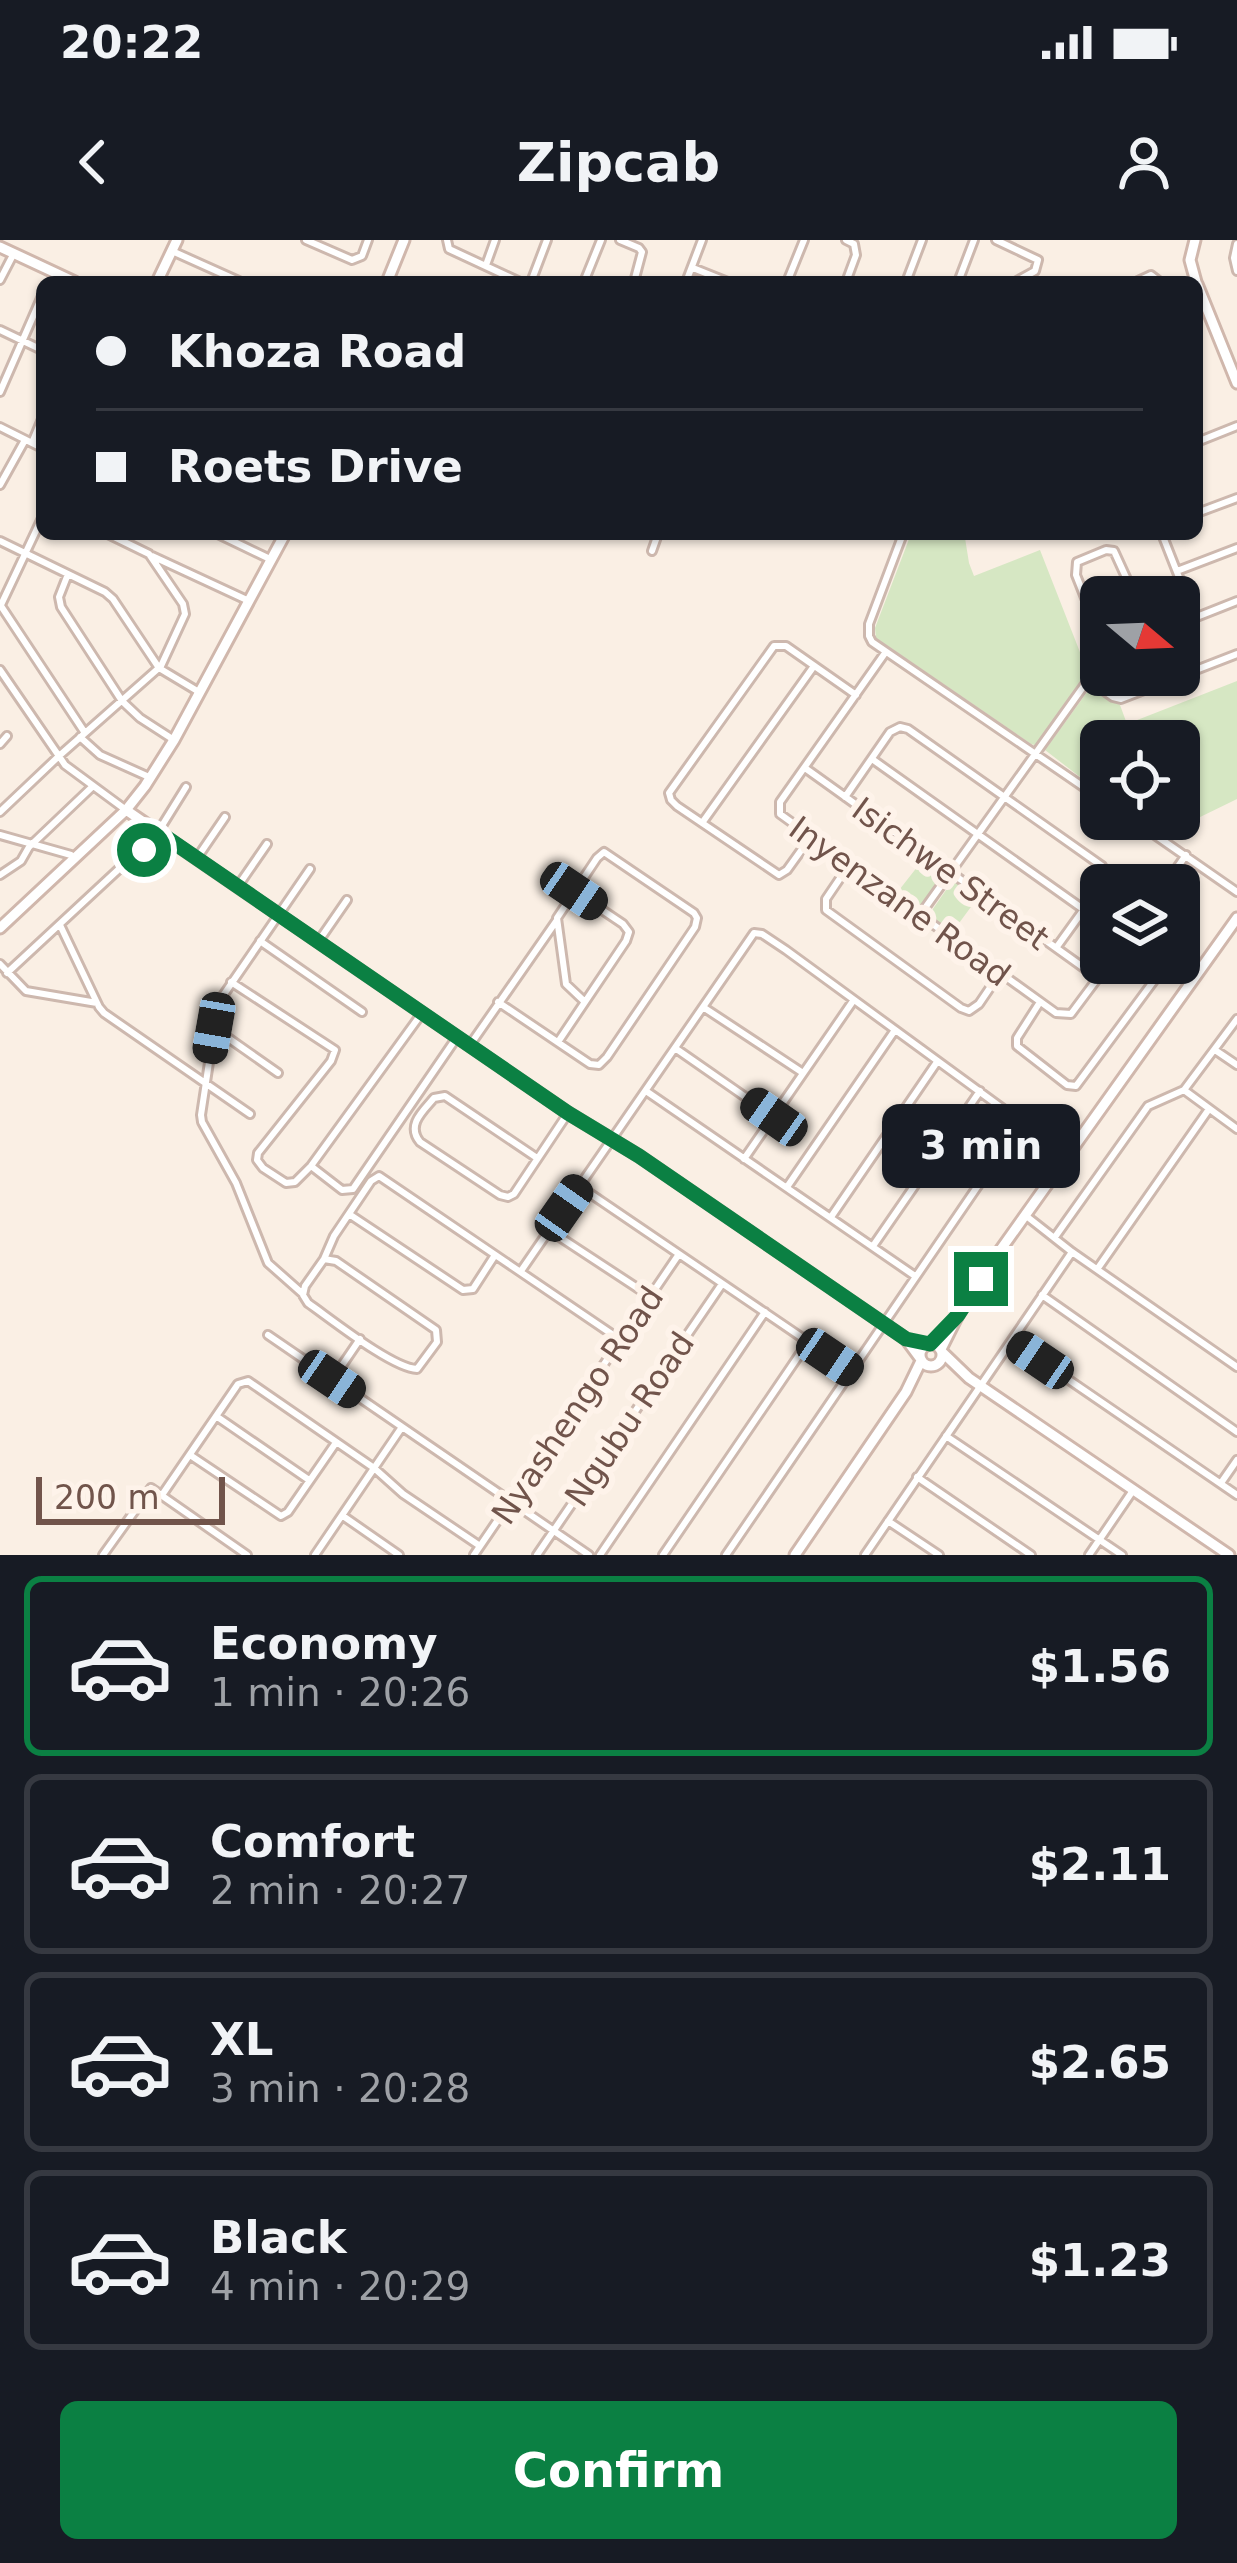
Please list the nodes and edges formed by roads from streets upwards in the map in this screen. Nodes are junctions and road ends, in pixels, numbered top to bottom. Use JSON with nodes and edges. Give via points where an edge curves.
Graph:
{"nodes":[{"id":1,"x":306,"y":240,"type":"edge"},
{"id":2,"x":368,"y":240,"type":"edge"},
{"id":3,"x":404,"y":240,"type":"edge"},
{"id":4,"x":447,"y":240,"type":"edge"},
{"id":5,"x":495,"y":240,"type":"edge"},
{"id":6,"x":548,"y":240,"type":"edge"},
{"id":7,"x":601,"y":240,"type":"edge"},
{"id":8,"x":620,"y":240,"type":"edge"},
{"id":9,"x":701,"y":240,"type":"edge"},
{"id":10,"x":804,"y":240,"type":"edge"},
{"id":11,"x":846,"y":240,"type":"edge"},
{"id":12,"x":922,"y":240,"type":"edge"},
{"id":13,"x":974,"y":240,"type":"edge"},
{"id":14,"x":996,"y":240,"type":"edge"},
{"id":15,"x":1191,"y":241,"type":"edge"},
{"id":16,"x":0,"y":243,"type":"edge"},
{"id":17,"x":1237,"y":244,"type":"edge"},
{"id":18,"x":174,"y":245,"type":"edge"},
{"id":19,"x":14,"y":253,"type":"junction"},
{"id":20,"x":485,"y":266,"type":"junction"},
{"id":21,"x":692,"y":267,"type":"junction"},
{"id":22,"x":217,"y":271,"type":"junction"},
{"id":23,"x":1237,"y":271,"type":"edge"},
{"id":24,"x":48,"y":276,"type":"edge"},
{"id":25,"x":161,"y":276,"type":"edge"},
{"id":26,"x":215,"y":276,"type":"edge"},
{"id":27,"x":228,"y":276,"type":"edge"},
{"id":28,"x":392,"y":276,"type":"edge"},
{"id":29,"x":507,"y":276,"type":"edge"},
{"id":30,"x":533,"y":276,"type":"edge"},
{"id":31,"x":586,"y":276,"type":"edge"},
{"id":32,"x":636,"y":276,"type":"edge"},
{"id":33,"x":688,"y":276,"type":"edge"},
{"id":34,"x":714,"y":276,"type":"edge"},
{"id":35,"x":789,"y":276,"type":"edge"},
{"id":36,"x":848,"y":276,"type":"edge"},
{"id":37,"x":908,"y":276,"type":"edge"},
{"id":38,"x":960,"y":276,"type":"edge"},
{"id":39,"x":1026,"y":276,"type":"edge"},
{"id":40,"x":1195,"y":276,"type":"edge"},
{"id":41,"x":0,"y":280,"type":"edge"},
{"id":42,"x":1203,"y":298,"type":"edge"},
{"id":43,"x":36,"y":309,"type":"edge"},
{"id":44,"x":0,"y":330,"type":"edge"},
{"id":45,"x":22,"y":340,"type":"junction"},
{"id":46,"x":36,"y":347,"type":"edge"},
{"id":47,"x":1237,"y":383,"type":"edge"},
{"id":48,"x":0,"y":392,"type":"edge"},
{"id":49,"x":1237,"y":426,"type":"edge"},
{"id":50,"x":0,"y":427,"type":"edge"},
{"id":51,"x":36,"y":428,"type":"edge"},
{"id":52,"x":1203,"y":440,"type":"edge"},
{"id":53,"x":28,"y":441,"type":"junction"},
{"id":54,"x":36,"y":445,"type":"edge"},
{"id":55,"x":0,"y":485,"type":"edge"},
{"id":56,"x":1237,"y":498,"type":"edge"},
{"id":57,"x":1203,"y":511,"type":"edge"},
{"id":58,"x":36,"y":531,"type":"edge"},
{"id":59,"x":120,"y":540,"type":"edge"},
{"id":60,"x":230,"y":540,"type":"edge"},
{"id":61,"x":282,"y":540,"type":"edge"},
{"id":62,"x":656,"y":540,"type":"edge"},
{"id":63,"x":901,"y":540,"type":"edge"},
{"id":64,"x":1164,"y":540,"type":"edge"},
{"id":65,"x":0,"y":541,"type":"edge"},
{"id":66,"x":1237,"y":548,"type":"edge"},
{"id":67,"x":652,"y":551,"type":"dead end"},
{"id":68,"x":25,"y":554,"type":"junction"},
{"id":69,"x":149,"y":554,"type":"junction"},
{"id":70,"x":272,"y":560,"type":"junction"},
{"id":71,"x":1177,"y":571,"type":"junction"},
{"id":72,"x":68,"y":574,"type":"junction"},
{"id":73,"x":1126,"y":576,"type":"edge"},
{"id":74,"x":1179,"y":576,"type":"edge"},
{"id":75,"x":1080,"y":586,"type":"edge"},
{"id":76,"x":250,"y":601,"type":"junction"},
{"id":77,"x":1237,"y":601,"type":"edge"},
{"id":78,"x":0,"y":607,"type":"edge"},
{"id":79,"x":1200,"y":616,"type":"edge"},
{"id":80,"x":885,"y":653,"type":"junction"},
{"id":81,"x":1237,"y":654,"type":"edge"},
{"id":82,"x":814,"y":666,"type":"junction"},
{"id":83,"x":158,"y":668,"type":"junction"},
{"id":84,"x":1200,"y":668,"type":"edge"},
{"id":85,"x":0,"y":670,"type":"edge"},
{"id":86,"x":200,"y":692,"type":"junction"},
{"id":87,"x":1080,"y":692,"type":"edge"},
{"id":88,"x":856,"y":695,"type":"junction"},
{"id":89,"x":122,"y":701,"type":"junction"},
{"id":90,"x":83,"y":735,"type":"junction"},
{"id":91,"x":7,"y":736,"type":"dead end"},
{"id":92,"x":174,"y":740,"type":"junction"},
{"id":93,"x":0,"y":744,"type":"edge"},
{"id":94,"x":1035,"y":755,"type":"junction"},
{"id":95,"x":58,"y":756,"type":"junction"},
{"id":96,"x":872,"y":759,"type":"junction"},
{"id":97,"x":805,"y":768,"type":"junction"},
{"id":98,"x":151,"y":778,"type":"junction"},
{"id":99,"x":1080,"y":785,"type":"edge"},
{"id":100,"x":92,"y":787,"type":"junction"},
{"id":101,"x":186,"y":788,"type":"dead end"},
{"id":102,"x":845,"y":797,"type":"junction"},
{"id":103,"x":1005,"y":797,"type":"junction"},
{"id":104,"x":126,"y":810,"type":"junction"},
{"id":105,"x":0,"y":812,"type":"edge"},
{"id":106,"x":225,"y":818,"type":"dead end"},
{"id":107,"x":703,"y":823,"type":"junction"},
{"id":108,"x":157,"y":831,"type":"junction"},
{"id":109,"x":978,"y":834,"type":"junction"},
{"id":110,"x":0,"y":835,"type":"edge"},
{"id":111,"x":811,"y":838,"type":"junction"},
{"id":112,"x":1164,"y":840,"type":"edge"},
{"id":113,"x":32,"y":844,"type":"junction"},
{"id":114,"x":267,"y":844,"type":"dead end"},
{"id":115,"x":70,"y":855,"type":"dead end"},
{"id":116,"x":1186,"y":855,"type":"junction"},
{"id":117,"x":197,"y":859,"type":"junction"},
{"id":118,"x":1098,"y":864,"type":"edge"},
{"id":119,"x":1180,"y":864,"type":"edge"},
{"id":120,"x":849,"y":865,"type":"junction"},
{"id":121,"x":310,"y":868,"type":"dead end"},
{"id":122,"x":950,"y":873,"type":"junction"},
{"id":123,"x":0,"y":875,"type":"edge"},
{"id":124,"x":238,"y":886,"type":"junction"},
{"id":125,"x":574,"y":891,"type":"junction"},
{"id":126,"x":1237,"y":892,"type":"edge"},
{"id":127,"x":347,"y":900,"type":"dead end"},
{"id":128,"x":1080,"y":907,"type":"edge"},
{"id":129,"x":278,"y":914,"type":"junction"},
{"id":130,"x":1080,"y":914,"type":"edge"},
{"id":131,"x":920,"y":915,"type":"junction"},
{"id":132,"x":557,"y":918,"type":"junction"},
{"id":133,"x":1237,"y":918,"type":"edge"},
{"id":134,"x":60,"y":925,"type":"junction"},
{"id":135,"x":0,"y":928,"type":"edge"},
{"id":136,"x":260,"y":941,"type":"junction"},
{"id":137,"x":318,"y":942,"type":"junction"},
{"id":138,"x":1057,"y":949,"type":"junction"},
{"id":139,"x":0,"y":964,"type":"edge"},
{"id":140,"x":1080,"y":966,"type":"edge"},
{"id":141,"x":7,"y":973,"type":"junction"},
{"id":142,"x":1000,"y":973,"type":"junction"},
{"id":143,"x":231,"y":982,"type":"junction"},
{"id":144,"x":1092,"y":984,"type":"edge"},
{"id":145,"x":1151,"y":984,"type":"edge"},
{"id":146,"x":853,"y":1000,"type":"junction"},
{"id":147,"x":499,"y":1002,"type":"junction"},
{"id":148,"x":585,"y":1002,"type":"junction"},
{"id":149,"x":1040,"y":1002,"type":"junction"},
{"id":150,"x":97,"y":1003,"type":"junction"},
{"id":151,"x":703,"y":1007,"type":"junction"},
{"id":152,"x":362,"y":1012,"type":"dead end"},
{"id":153,"x":422,"y":1013,"type":"junction"},
{"id":154,"x":1237,"y":1019,"type":"edge"},
{"id":155,"x":214,"y":1028,"type":"junction"},
{"id":156,"x":895,"y":1030,"type":"junction"},
{"id":157,"x":457,"y":1037,"type":"junction"},
{"id":158,"x":558,"y":1042,"type":"junction"},
{"id":159,"x":470,"y":1045,"type":"junction"},
{"id":160,"x":674,"y":1048,"type":"junction"},
{"id":161,"x":1215,"y":1050,"type":"junction"},
{"id":162,"x":938,"y":1060,"type":"junction"},
{"id":163,"x":1237,"y":1065,"type":"edge"},
{"id":164,"x":803,"y":1072,"type":"junction"},
{"id":165,"x":278,"y":1073,"type":"dead end"},
{"id":166,"x":205,"y":1082,"type":"junction"},
{"id":167,"x":980,"y":1090,"type":"junction"},
{"id":168,"x":1184,"y":1090,"type":"junction"},
{"id":169,"x":645,"y":1091,"type":"junction"},
{"id":170,"x":1209,"y":1109,"type":"junction"},
{"id":171,"x":568,"y":1113,"type":"junction"},
{"id":172,"x":250,"y":1114,"type":"dead end"},
{"id":173,"x":774,"y":1117,"type":"junction"},
{"id":174,"x":1237,"y":1129,"type":"edge"},
{"id":175,"x":610,"y":1139,"type":"junction"},
{"id":176,"x":537,"y":1158,"type":"junction"},
{"id":177,"x":744,"y":1159,"type":"junction"},
{"id":178,"x":311,"y":1166,"type":"junction"},
{"id":179,"x":579,"y":1186,"type":"junction"},
{"id":180,"x":788,"y":1187,"type":"junction"},
{"id":181,"x":349,"y":1214,"type":"junction"},
{"id":182,"x":1025,"y":1215,"type":"junction"},
{"id":183,"x":831,"y":1217,"type":"junction"},
{"id":184,"x":549,"y":1230,"type":"junction"},
{"id":185,"x":1055,"y":1238,"type":"junction"},
{"id":186,"x":873,"y":1246,"type":"junction"},
{"id":187,"x":1072,"y":1252,"type":"junction"},
{"id":188,"x":679,"y":1254,"type":"junction"},
{"id":189,"x":495,"y":1256,"type":"junction"},
{"id":190,"x":324,"y":1259,"type":"junction"},
{"id":191,"x":1098,"y":1268,"type":"junction"},
{"id":192,"x":521,"y":1271,"type":"junction"},
{"id":193,"x":915,"y":1276,"type":"junction"},
{"id":194,"x":722,"y":1283,"type":"junction"},
{"id":195,"x":303,"y":1294,"type":"junction"},
{"id":196,"x":1042,"y":1295,"type":"junction"},
{"id":197,"x":651,"y":1298,"type":"junction"},
{"id":198,"x":765,"y":1312,"type":"junction"},
{"id":199,"x":883,"y":1324,"type":"junction"},
{"id":200,"x":268,"y":1335,"type":"dead end"},
{"id":201,"x":360,"y":1339,"type":"junction"},
{"id":202,"x":906,"y":1339,"type":"junction"},
{"id":203,"x":1011,"y":1340,"type":"junction"},
{"id":204,"x":622,"y":1341,"type":"junction"},
{"id":205,"x":808,"y":1342,"type":"junction"},
{"id":206,"x":935,"y":1348,"type":"junction"},
{"id":207,"x":926,"y":1363,"type":"junction"},
{"id":208,"x":1237,"y":1367,"type":"edge"},
{"id":209,"x":850,"y":1371,"type":"junction"},
{"id":210,"x":969,"y":1378,"type":"junction"},
{"id":211,"x":332,"y":1379,"type":"junction"},
{"id":212,"x":980,"y":1385,"type":"junction"},
{"id":213,"x":216,"y":1416,"type":"junction"},
{"id":214,"x":402,"y":1427,"type":"junction"},
{"id":215,"x":1237,"y":1432,"type":"edge"},
{"id":216,"x":946,"y":1436,"type":"junction"},
{"id":217,"x":336,"y":1443,"type":"junction"},
{"id":218,"x":190,"y":1455,"type":"junction"},
{"id":219,"x":1237,"y":1460,"type":"edge"},
{"id":220,"x":374,"y":1468,"type":"junction"},
{"id":221,"x":917,"y":1478,"type":"junction"},
{"id":222,"x":309,"y":1480,"type":"junction"},
{"id":223,"x":1221,"y":1483,"type":"junction"},
{"id":224,"x":1134,"y":1489,"type":"junction"},
{"id":225,"x":162,"y":1495,"type":"junction"},
{"id":226,"x":1237,"y":1495,"type":"edge"},
{"id":227,"x":511,"y":1502,"type":"junction"},
{"id":228,"x":343,"y":1516,"type":"junction"},
{"id":229,"x":888,"y":1520,"type":"junction"},
{"id":230,"x":554,"y":1531,"type":"junction"},
{"id":231,"x":1100,"y":1540,"type":"junction"},
{"id":232,"x":480,"y":1546,"type":"junction"},
{"id":233,"x":103,"y":1555,"type":"edge"},
{"id":234,"x":248,"y":1555,"type":"edge"},
{"id":235,"x":315,"y":1555,"type":"edge"},
{"id":236,"x":399,"y":1555,"type":"edge"},
{"id":237,"x":474,"y":1555,"type":"edge"},
{"id":238,"x":537,"y":1555,"type":"edge"},
{"id":239,"x":589,"y":1555,"type":"edge"},
{"id":240,"x":600,"y":1555,"type":"edge"},
{"id":241,"x":663,"y":1555,"type":"edge"},
{"id":242,"x":726,"y":1555,"type":"edge"},
{"id":243,"x":795,"y":1555,"type":"edge"},
{"id":244,"x":865,"y":1555,"type":"edge"},
{"id":245,"x":938,"y":1555,"type":"edge"},
{"id":246,"x":1031,"y":1555,"type":"edge"},
{"id":247,"x":1089,"y":1555,"type":"edge"},
{"id":248,"x":1122,"y":1555,"type":"edge"},
{"id":249,"x":1228,"y":1555,"type":"edge"}],
"edges":[{"from":1,"to":2,"type":"street","via":[[352,260]]},
{"from":3,"to":28,"type":"street"},
{"from":4,"to":20,"type":"street","via":[[449,249]]},
{"from":5,"to":20,"type":"street"},
{"from":6,"to":30,"type":"street"},
{"from":7,"to":31,"type":"street"},
{"from":8,"to":32,"type":"street","via":[[642,252]]},
{"from":9,"to":21,"type":"street"},
{"from":10,"to":35,"type":"street"},
{"from":11,"to":36,"type":"street","via":[[856,252]]},
{"from":12,"to":37,"type":"street"},
{"from":13,"to":38,"type":"street"},
{"from":14,"to":39,"type":"street","via":[[1038,260]]},
{"from":15,"to":40,"type":"street"},
{"from":16,"to":19,"type":"street"},
{"from":17,"to":23,"type":"street"},
{"from":18,"to":22,"type":"street"},
{"from":18,"to":25,"type":"street"},
{"from":19,"to":24,"type":"street"},
{"from":19,"to":41,"type":"street"},
{"from":20,"to":29,"type":"street"},
{"from":21,"to":33,"type":"street"},
{"from":21,"to":34,"type":"street"},
{"from":22,"to":26,"type":"street"},
{"from":22,"to":27,"type":"street"},
{"from":42,"to":47,"type":"street"},
{"from":43,"to":45,"type":"street"},
{"from":44,"to":45,"type":"street"},
{"from":45,"to":46,"type":"street"},
{"from":45,"to":48,"type":"street"},
{"from":49,"to":52,"type":"street"},
{"from":50,"to":53,"type":"street"},
{"from":51,"to":53,"type":"street"},
{"from":53,"to":54,"type":"street"},
{"from":53,"to":55,"type":"street"},
{"from":56,"to":57,"type":"street"},
{"from":58,"to":68,"type":"street"},
{"from":59,"to":69,"type":"street"},
{"from":60,"to":70,"type":"street"},
{"from":61,"to":70,"type":"street"},
{"from":62,"to":67,"type":"street"},
{"from":63,"to":80,"type":"street","via":[[868,630]]},
{"from":64,"to":71,"type":"street"},
{"from":65,"to":68,"type":"street"},
{"from":66,"to":71,"type":"street"},
{"from":68,"to":72,"type":"street"},
{"from":68,"to":78,"type":"street"},
{"from":69,"to":76,"type":"street"},
{"from":69,"to":83,"type":"street","via":[[185,611]]},
{"from":70,"to":76,"type":"street"},
{"from":71,"to":74,"type":"street"},
{"from":72,"to":83,"type":"street","via":[[113,599]]},
{"from":72,"to":89,"type":"street","via":[[60,605]]},
{"from":73,"to":75,"type":"street","via":[[1114,550],[1106,550],[1077,562]]},
{"from":76,"to":86,"type":"street"},
{"from":77,"to":79,"type":"street"},
{"from":78,"to":90,"type":"street"},
{"from":80,"to":88,"type":"street","name":"Inyenzane Road"},
{"from":80,"to":94,"type":"street"},
{"from":81,"to":84,"type":"street"},
{"from":82,"to":88,"type":"street"},
{"from":82,"to":107,"type":"street"},
{"from":82,"to":107,"type":"street","via":[[786,646],[770,650],[671,789],[670,800]]},
{"from":83,"to":86,"type":"street"},
{"from":83,"to":89,"type":"street"},
{"from":85,"to":95,"type":"street"},
{"from":86,"to":92,"type":"street"},
{"from":87,"to":94,"type":"street"},
{"from":88,"to":97,"type":"street","name":"Inyenzane Road"},
{"from":89,"to":90,"type":"street"},
{"from":89,"to":92,"type":"street"},
{"from":90,"to":95,"type":"street"},
{"from":90,"to":98,"type":"street","via":[[100,755]]},
{"from":91,"to":93,"type":"street"},
{"from":92,"to":98,"type":"street"},
{"from":94,"to":99,"type":"street"},
{"from":94,"to":103,"type":"street"},
{"from":95,"to":100,"type":"street"},
{"from":95,"to":105,"type":"street"},
{"from":96,"to":102,"type":"street"},
{"from":96,"to":103,"type":"street","via":[[903,727]]},
{"from":96,"to":109,"type":"street"},
{"from":97,"to":102,"type":"street","name":"Isichwe Street"},
{"from":97,"to":111,"type":"street","name":"Inyenzane Road","via":[[778,811]]},
{"from":98,"to":104,"type":"street"},
{"from":100,"to":104,"type":"street"},
{"from":100,"to":113,"type":"street"},
{"from":101,"to":108,"type":"street"},
{"from":102,"to":122,"type":"street","name":"Isichwe Street"},
{"from":103,"to":109,"type":"street"},
{"from":103,"to":118,"type":"street"},
{"from":104,"to":108,"type":"street"},
{"from":104,"to":135,"type":"street"},
{"from":106,"to":117,"type":"street"},
{"from":107,"to":111,"type":"street","via":[[779,875]]},
{"from":108,"to":117,"type":"street"},
{"from":108,"to":134,"type":"street"},
{"from":109,"to":122,"type":"street"},
{"from":109,"to":128,"type":"street"},
{"from":110,"to":113,"type":"street"},
{"from":111,"to":120,"type":"street","name":"Inyenzane Road"},
{"from":112,"to":116,"type":"street"},
{"from":113,"to":115,"type":"street"},
{"from":113,"to":123,"type":"street"},
{"from":114,"to":124,"type":"street"},
{"from":116,"to":119,"type":"street"},
{"from":116,"to":126,"type":"street"},
{"from":117,"to":124,"type":"street"},
{"from":120,"to":131,"type":"street","name":"Inyenzane Road"},
{"from":120,"to":142,"type":"street","via":[[826,910],[961,1008],[976,1008]]},
{"from":121,"to":129,"type":"street"},
{"from":122,"to":131,"type":"street"},
{"from":122,"to":138,"type":"street","name":"Isichwe Street"},
{"from":124,"to":129,"type":"street"},
{"from":125,"to":132,"type":"street"},
{"from":125,"to":148,"type":"street","via":[[629,932]]},
{"from":125,"to":158,"type":"street","via":[[601,854],[610,855],[697,921],[601,1064]]},
{"from":127,"to":137,"type":"street"},
{"from":129,"to":136,"type":"street"},
{"from":129,"to":137,"type":"street"},
{"from":130,"to":138,"type":"street"},
{"from":131,"to":142,"type":"street","name":"Inyenzane Road"},
{"from":132,"to":147,"type":"street"},
{"from":132,"to":148,"type":"street","via":[[566,984]]},
{"from":133,"to":182,"type":"street"},
{"from":134,"to":141,"type":"street"},
{"from":134,"to":150,"type":"street"},
{"from":136,"to":143,"type":"street"},
{"from":136,"to":152,"type":"street"},
{"from":137,"to":153,"type":"street"},
{"from":138,"to":140,"type":"street","name":"Isichwe Street"},
{"from":139,"to":141,"type":"street"},
{"from":141,"to":150,"type":"street","via":[[34,994]]},
{"from":142,"to":149,"type":"street","name":"Inyenzane Road"},
{"from":143,"to":155,"type":"street"},
{"from":143,"to":178,"type":"street","via":[[334,1049],[256,1160],[291,1184]]},
{"from":144,"to":149,"type":"street","name":"Inyenzane Road","via":[[1068,1016]]},
{"from":145,"to":149,"type":"street","via":[[1076,1086],[1017,1046]]},
{"from":146,"to":151,"type":"street","via":[[758,933]]},
{"from":146,"to":156,"type":"street"},
{"from":146,"to":164,"type":"street"},
{"from":147,"to":158,"type":"street"},
{"from":147,"to":159,"type":"street"},
{"from":148,"to":158,"type":"street"},
{"from":150,"to":166,"type":"street"},
{"from":151,"to":160,"type":"street"},
{"from":151,"to":164,"type":"street"},
{"from":153,"to":157,"type":"street"},
{"from":153,"to":178,"type":"street"},
{"from":154,"to":161,"type":"street"},
{"from":155,"to":165,"type":"street"},
{"from":155,"to":166,"type":"street"},
{"from":156,"to":162,"type":"street"},
{"from":156,"to":180,"type":"street"},
{"from":157,"to":159,"type":"street"},
{"from":157,"to":178,"type":"street","via":[[353,1189],[342,1190]]},
{"from":159,"to":171,"type":"street"},
{"from":160,"to":169,"type":"street"},
{"from":160,"to":173,"type":"street"},
{"from":161,"to":163,"type":"street"},
{"from":161,"to":168,"type":"street"},
{"from":162,"to":167,"type":"street"},
{"from":162,"to":183,"type":"street"},
{"from":164,"to":173,"type":"street"},
{"from":166,"to":172,"type":"street"},
{"from":166,"to":195,"type":"street","via":[[203,1124],[267,1262]]},
{"from":167,"to":186,"type":"street"},
{"from":167,"to":193,"type":"street","via":[[1014,1116],[1016,1130]]},
{"from":168,"to":170,"type":"street"},
{"from":168,"to":185,"type":"street","via":[[1148,1106]]},
{"from":169,"to":175,"type":"street"},
{"from":169,"to":177,"type":"street"},
{"from":170,"to":174,"type":"street"},
{"from":170,"to":191,"type":"street"},
{"from":171,"to":175,"type":"street"},
{"from":171,"to":176,"type":"street"},
{"from":173,"to":177,"type":"street"},
{"from":175,"to":179,"type":"street"},
{"from":175,"to":199,"type":"street"},
{"from":176,"to":176,"type":"street","via":[[508,1197],[420,1142],[413,1129],[432,1100],[445,1096]]},
{"from":177,"to":180,"type":"street"},
{"from":179,"to":184,"type":"street"},
{"from":179,"to":188,"type":"street"},
{"from":180,"to":183,"type":"street"},
{"from":181,"to":189,"type":"street","via":[[463,1290],[473,1289]]},
{"from":181,"to":189,"type":"street","via":[[382,1177]]},
{"from":181,"to":190,"type":"street"},
{"from":182,"to":185,"type":"street"},
{"from":182,"to":206,"type":"street"},
{"from":183,"to":186,"type":"street"},
{"from":184,"to":192,"type":"street"},
{"from":184,"to":197,"type":"street"},
{"from":185,"to":187,"type":"street"},
{"from":186,"to":193,"type":"street"},
{"from":187,"to":191,"type":"street"},
{"from":187,"to":196,"type":"street"},
{"from":188,"to":194,"type":"street"},
{"from":188,"to":197,"type":"street","name":"Nyashengo Road"},
{"from":189,"to":192,"type":"street"},
{"from":190,"to":195,"type":"street"},
{"from":190,"to":201,"type":"street","via":[[434,1328],[438,1340],[413,1370]]},
{"from":191,"to":208,"type":"street"},
{"from":192,"to":204,"type":"street"},
{"from":193,"to":199,"type":"street"},
{"from":194,"to":198,"type":"street"},
{"from":194,"to":230,"type":"street","name":"Ngubu Road"},
{"from":195,"to":201,"type":"street"},
{"from":196,"to":203,"type":"street"},
{"from":196,"to":215,"type":"street"},
{"from":197,"to":204,"type":"street","name":"Nyashengo Road"},
{"from":198,"to":205,"type":"street"},
{"from":198,"to":240,"type":"street"},
{"from":199,"to":202,"type":"street"},
{"from":199,"to":209,"type":"street"},
{"from":200,"to":211,"type":"street"},
{"from":201,"to":211,"type":"street"},
{"from":202,"to":206,"type":"street"},
{"from":202,"to":207,"type":"street"},
{"from":203,"to":212,"type":"street"},
{"from":203,"to":223,"type":"street"},
{"from":204,"to":227,"type":"street","name":"Nyashengo Road"},
{"from":205,"to":209,"type":"street"},
{"from":205,"to":241,"type":"street"},
{"from":206,"to":207,"type":"street","via":[[921,1351]]},
{"from":206,"to":207,"type":"street","via":[[939,1363]]},
{"from":206,"to":210,"type":"street"},
{"from":207,"to":210,"type":"street"},
{"from":207,"to":243,"type":"street"},
{"from":209,"to":242,"type":"street"},
{"from":210,"to":212,"type":"street"},
{"from":211,"to":214,"type":"street"},
{"from":212,"to":216,"type":"street"},
{"from":212,"to":224,"type":"street"},
{"from":213,"to":217,"type":"street","via":[[248,1381]]},
{"from":213,"to":218,"type":"street"},
{"from":213,"to":222,"type":"street"},
{"from":214,"to":220,"type":"street"},
{"from":214,"to":227,"type":"street"},
{"from":216,"to":221,"type":"street"},
{"from":216,"to":231,"type":"street"},
{"from":217,"to":220,"type":"street"},
{"from":217,"to":222,"type":"street"},
{"from":218,"to":222,"type":"street","via":[[281,1516]]},
{"from":218,"to":225,"type":"street"},
{"from":219,"to":223,"type":"street"},
{"from":220,"to":228,"type":"street"},
{"from":220,"to":232,"type":"street"},
{"from":221,"to":229,"type":"street"},
{"from":221,"to":246,"type":"street"},
{"from":223,"to":226,"type":"street"},
{"from":224,"to":231,"type":"street"},
{"from":224,"to":249,"type":"street"},
{"from":225,"to":233,"type":"street","via":[[146,1492]]},
{"from":225,"to":234,"type":"street"},
{"from":227,"to":230,"type":"street"},
{"from":227,"to":232,"type":"street","name":"Nyashengo Road"},
{"from":228,"to":235,"type":"street"},
{"from":228,"to":236,"type":"street"},
{"from":229,"to":244,"type":"street"},
{"from":229,"to":245,"type":"street"},
{"from":230,"to":238,"type":"street","name":"Ngubu Road"},
{"from":230,"to":239,"type":"street"},
{"from":231,"to":247,"type":"street"},
{"from":231,"to":248,"type":"street"},
{"from":232,"to":237,"type":"street","name":"Nyashengo Road"}]}
